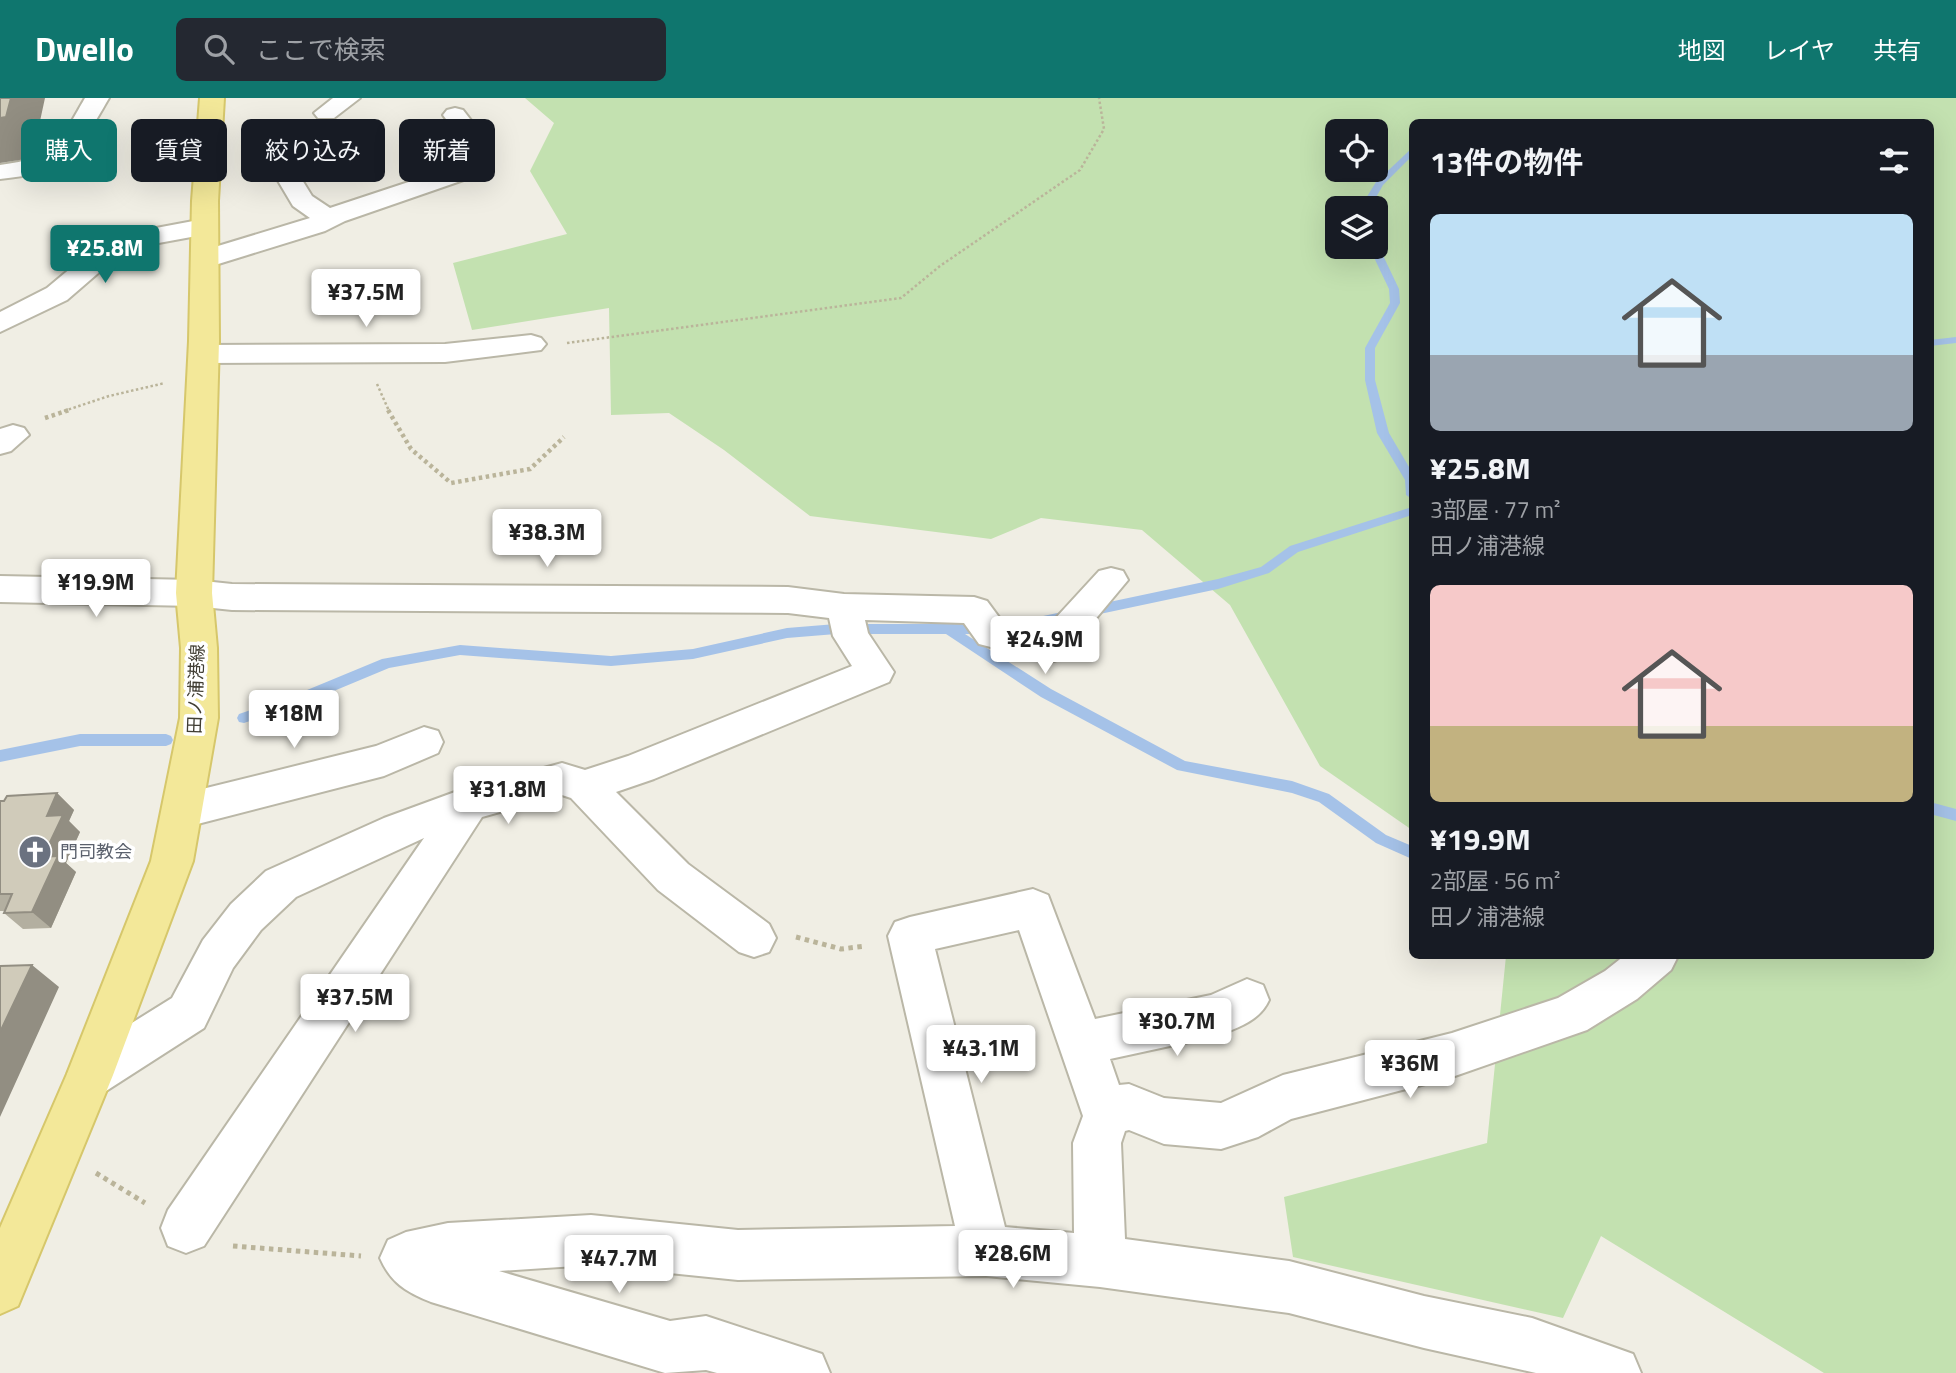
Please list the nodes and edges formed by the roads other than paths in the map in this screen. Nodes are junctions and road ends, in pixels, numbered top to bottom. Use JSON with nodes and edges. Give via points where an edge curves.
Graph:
{"nodes":[{"id":1,"x":97,"y":98,"type":"edge"},
{"id":2,"x":212,"y":98,"type":"edge"},
{"id":3,"x":348,"y":98,"type":"edge"},
{"id":4,"x":326,"y":113,"type":"dead end"},
{"id":5,"x":455,"y":115,"type":"dead end"},
{"id":6,"x":0,"y":172,"type":"edge"},
{"id":7,"x":291,"y":182,"type":"edge"},
{"id":8,"x":328,"y":219,"type":"junction"},
{"id":9,"x":205,"y":243,"type":"junction"},
{"id":10,"x":0,"y":323,"type":"edge"},
{"id":11,"x":531,"y":344,"type":"road end"},
{"id":12,"x":203,"y":365,"type":"junction"},
{"id":13,"x":0,"y":589,"type":"edge"},
{"id":14,"x":194,"y":593,"type":"junction"},
{"id":15,"x":1091,"y":602,"type":"dead end"},
{"id":16,"x":848,"y":622,"type":"junction"},
{"id":17,"x":424,"y":742,"type":"dead end"},
{"id":18,"x":585,"y":786,"type":"junction"},
{"id":19,"x":469,"y":804,"type":"junction"},
{"id":20,"x":182,"y":811,"type":"junction"},
{"id":21,"x":754,"y":938,"type":"road end"},
{"id":22,"x":1652,"y":959,"type":"edge"},
{"id":23,"x":1247,"y":1000,"type":"dead end"},
{"id":24,"x":1081,"y":1044,"type":"junction"},
{"id":25,"x":90,"y":1075,"type":"junction"},
{"id":26,"x":1107,"y":1116,"type":"junction"},
{"id":27,"x":186,"y":1228,"type":"dead end"},
{"id":28,"x":986,"y":1251,"type":"junction"},
{"id":29,"x":1100,"y":1261,"type":"junction"},
{"id":30,"x":0,"y":1288,"type":"edge"},
{"id":31,"x":651,"y":1359,"type":"edge"},
{"id":32,"x":803,"y":1373,"type":"edge"},
{"id":33,"x":1614,"y":1373,"type":"edge"}],
"edges":[{"from":1,"to":6,"type":"street","via":[[63,155],[30,170]]},
{"from":2,"to":9,"type":"main road","name":"田ノ浦港線"},
{"from":3,"to":4,"type":"street"},
{"from":5,"to":8,"type":"street","via":[[478,146],[478,159],[466,171]]},
{"from":7,"to":8,"type":"street","via":[[302,201]]},
{"from":8,"to":9,"type":"street","via":[[316,225]]},
{"from":9,"to":10,"type":"street","via":[[117,243],[57,294]]},
{"from":9,"to":12,"type":"main road","name":"田ノ浦港線"},
{"from":11,"to":12,"type":"street"},
{"from":12,"to":14,"type":"main road","name":"田ノ浦港線"},
{"from":13,"to":14,"type":"street"},
{"from":14,"to":16,"type":"street","via":[[232,597],[788,600]]},
{"from":14,"to":20,"type":"main road","name":"田ノ浦港線","via":[[199,719]]},
{"from":15,"to":16,"type":"street","via":[[1051,648],[988,629],[974,610]]},
{"from":16,"to":18,"type":"street","via":[[876,672]]},
{"from":17,"to":20,"type":"street","via":[[384,760]]},
{"from":18,"to":19,"type":"street","via":[[562,779]]},
{"from":18,"to":21,"type":"street","via":[[673,877]]},
{"from":19,"to":25,"type":"street","via":[[398,830],[281,884],[254,908],[218,954],[188,1013]]},
{"from":19,"to":27,"type":"street"},
{"from":20,"to":25,"type":"main road","name":"田ノ浦港線","via":[[172,861]]},
{"from":22,"to":26,"type":"street","via":[[1571,1015],[1452,1055],[1283,1098],[1221,1126],[1164,1121],[1129,1107],[1117,1108]]},
{"from":23,"to":24,"type":"street","via":[[1216,1016]]},
{"from":24,"to":26,"type":"street"},
{"from":24,"to":28,"type":"street","via":[[1033,908],[910,936]]},
{"from":25,"to":30,"type":"main road","name":"田ノ浦港線"},
{"from":26,"to":29,"type":"street","via":[[1097,1143]]},
{"from":28,"to":29,"type":"street"},
{"from":28,"to":31,"type":"street","via":[[738,1255],[591,1240],[448,1248],[406,1258],[431,1276]]},
{"from":29,"to":33,"type":"street","via":[[1289,1287],[1532,1345]]},
{"from":31,"to":32,"type":"street","via":[[670,1348],[706,1343]]}]}
